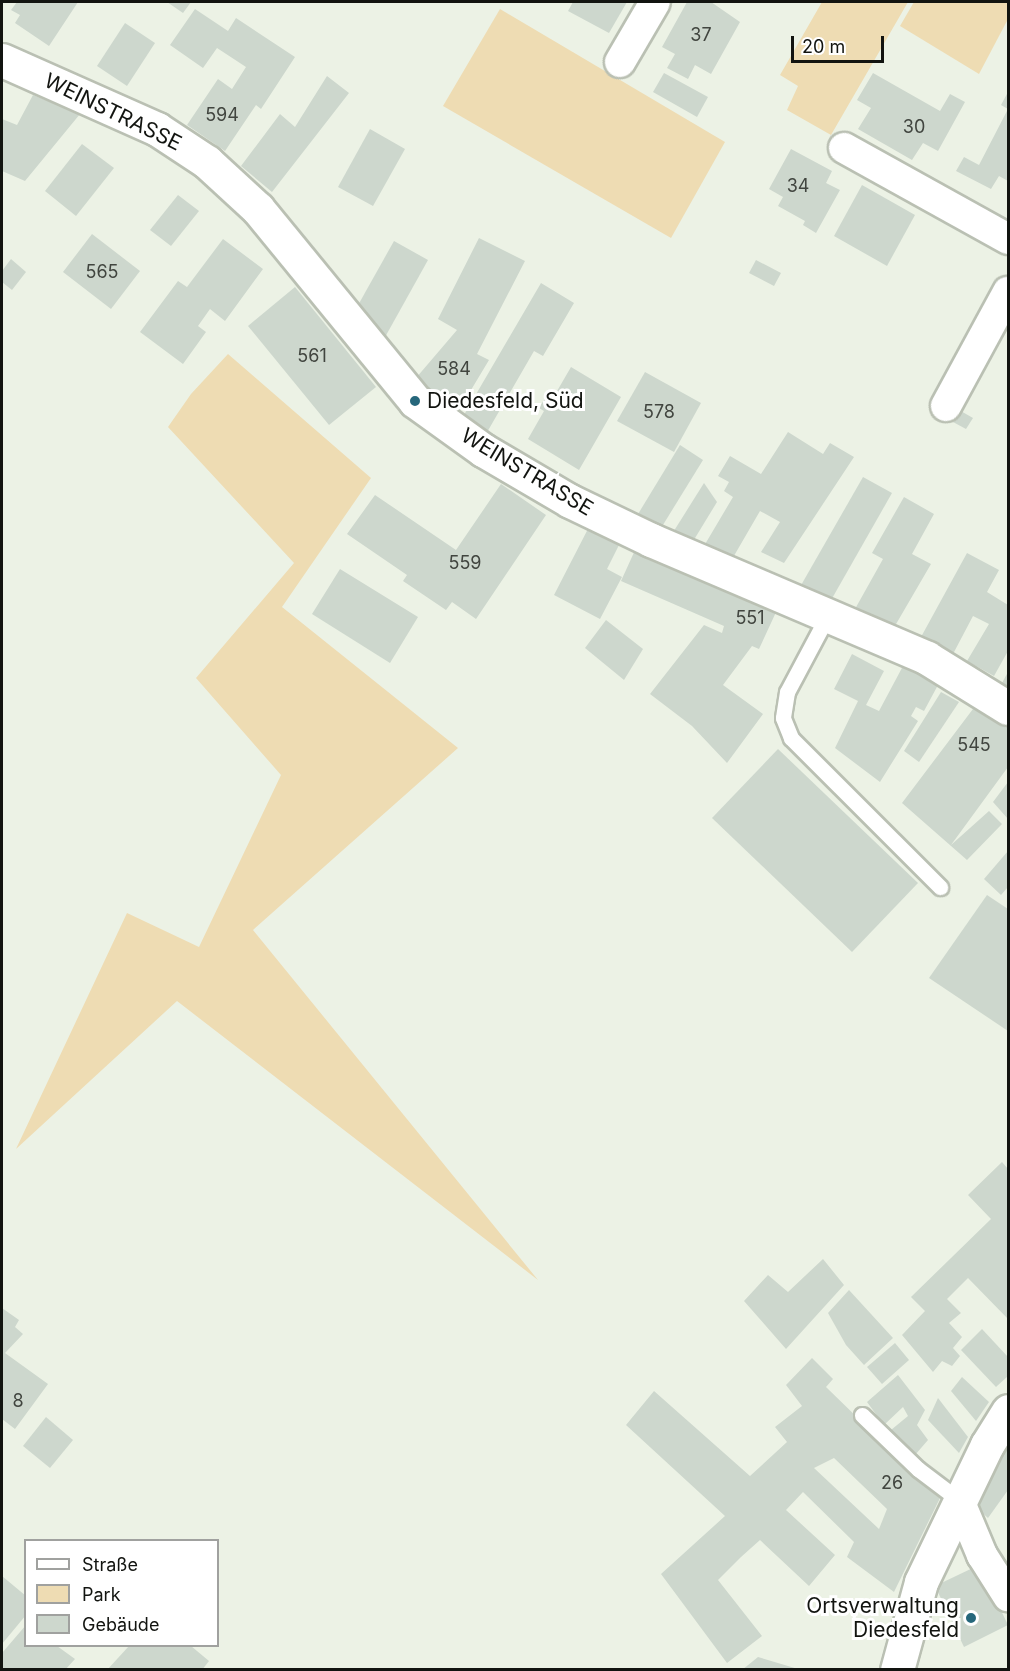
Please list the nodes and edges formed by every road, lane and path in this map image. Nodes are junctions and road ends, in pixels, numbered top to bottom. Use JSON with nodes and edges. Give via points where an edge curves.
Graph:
{"nodes":[{"id":1,"x":655,"y":2,"type":"edge"},
{"id":2,"x":2,"y":60,"type":"edge"},
{"id":3,"x":620,"y":62,"type":"dead end"},
{"id":4,"x":844,"y":148,"type":"dead end"},
{"id":5,"x":1008,"y":239,"type":"edge"},
{"id":6,"x":1008,"y":292,"type":"edge"},
{"id":7,"x":946,"y":406,"type":"dead end"},
{"id":8,"x":828,"y":615,"type":"junction"},
{"id":9,"x":1008,"y":708,"type":"edge"},
{"id":10,"x":940,"y":887,"type":"dead end"},
{"id":11,"x":1008,"y":1411,"type":"edge"},
{"id":12,"x":862,"y":1415,"type":"dead end"},
{"id":13,"x":959,"y":1500,"type":"junction"},
{"id":14,"x":1008,"y":1596,"type":"edge"},
{"id":15,"x":897,"y":1670,"type":"edge"}],
"edges":[{"from":1,"to":3,"type":"street"},
{"from":2,"to":8,"type":"street","name":"WEINSTRASSE","via":[[157,129],[207,162],[258,209],[415,401],[483,450],[620,525]]},
{"from":4,"to":5,"type":"street"},
{"from":6,"to":7,"type":"street"},
{"from":8,"to":9,"type":"street","name":"WEINSTRASSE","via":[[927,658]]},
{"from":8,"to":10,"type":"lane","via":[[787,692],[783,718],[791,738]]},
{"from":11,"to":13,"type":"street"},
{"from":12,"to":13,"type":"lane","via":[[918,1469]]},
{"from":13,"to":14,"type":"street","via":[[982,1556]]},
{"from":13,"to":15,"type":"street","via":[[921,1582]]}]}
